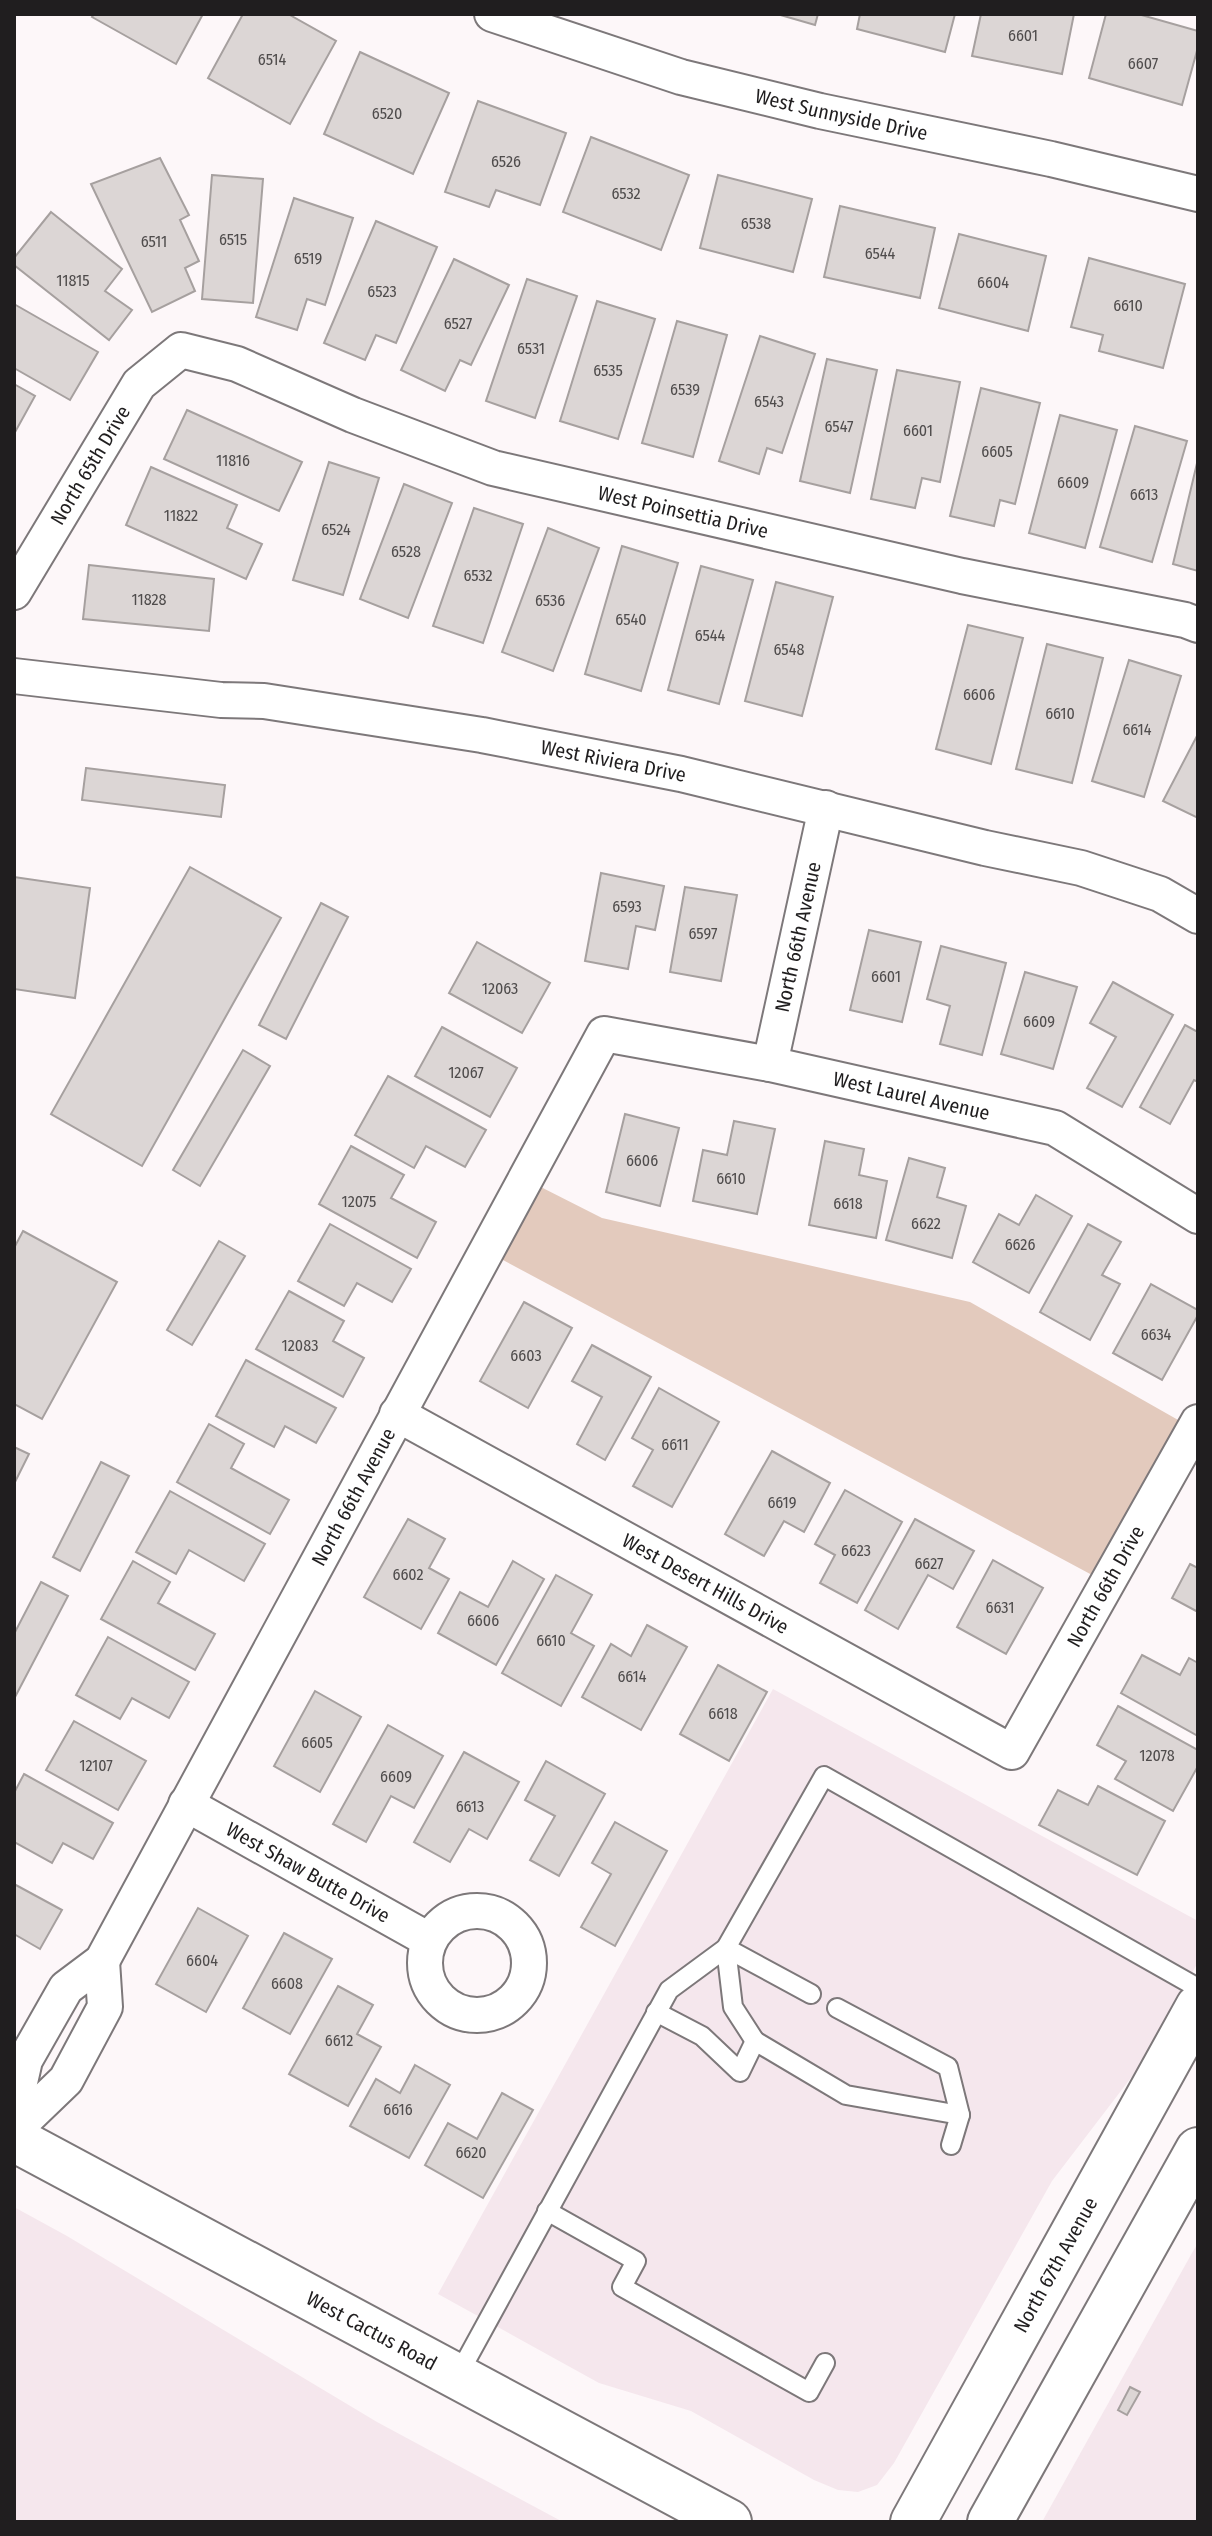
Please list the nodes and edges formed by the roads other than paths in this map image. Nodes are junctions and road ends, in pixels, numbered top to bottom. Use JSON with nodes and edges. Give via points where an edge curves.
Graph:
{"nodes":[{"id":1,"x":492,"y":14,"type":"edge"},
{"id":2,"x":1198,"y":194,"type":"edge"},
{"id":3,"x":181,"y":350,"type":"joint"},
{"id":4,"x":14,"y":592,"type":"edge"},
{"id":5,"x":1198,"y":625,"type":"edge"},
{"id":6,"x":14,"y":676,"type":"edge"},
{"id":7,"x":826,"y":808,"type":"junction"},
{"id":8,"x":1198,"y":916,"type":"edge"},
{"id":9,"x":604,"y":1034,"type":"joint"},
{"id":10,"x":770,"y":1064,"type":"junction"},
{"id":11,"x":1198,"y":1216,"type":"edge"},
{"id":12,"x":397,"y":1414,"type":"junction"},
{"id":13,"x":1198,"y":1422,"type":"edge"},
{"id":14,"x":1012,"y":1752,"type":"joint"},
{"id":15,"x":186,"y":1804,"type":"junction"},
{"id":16,"x":429,"y":1940,"type":"dead end"},
{"id":17,"x":726,"y":1948,"type":"junction"},
{"id":18,"x":102,"y":1961,"type":"junction"},
{"id":19,"x":1198,"y":1988,"type":"edge"},
{"id":20,"x":811,"y":1994,"type":"dead end"},
{"id":21,"x":1198,"y":2007,"type":"edge"},
{"id":22,"x":837,"y":2008,"type":"dead end"},
{"id":23,"x":656,"y":2012,"type":"junction"},
{"id":24,"x":755,"y":2041,"type":"junction"},
{"id":25,"x":14,"y":2109,"type":"edge"},
{"id":26,"x":960,"y":2115,"type":"junction"},
{"id":27,"x":14,"y":2130,"type":"edge"},
{"id":28,"x":14,"y":2139,"type":"edge"},
{"id":29,"x":951,"y":2145,"type":"dead end"},
{"id":30,"x":1198,"y":2150,"type":"edge"},
{"id":31,"x":547,"y":2211,"type":"junction"},
{"id":32,"x":825,"y":2363,"type":"dead end"},
{"id":33,"x":457,"y":2377,"type":"junction"},
{"id":34,"x":729,"y":2522,"type":"edge"},
{"id":35,"x":913,"y":2522,"type":"edge"},
{"id":36,"x":990,"y":2522,"type":"edge"}],
"edges":[{"from":1,"to":2,"type":"street","name":"West Sunnyside Drive","via":[[681,77]]},
{"from":3,"to":4,"type":"street","name":"North 65th Drive","via":[[139,384]]},
{"from":3,"to":5,"type":"street","name":"West Poinsettia Drive","via":[[237,364],[493,468]]},
{"from":6,"to":7,"type":"street","name":"West Riviera Drive","via":[[264,701],[482,735]]},
{"from":7,"to":8,"type":"street","name":"West Riviera Drive","via":[[1081,868],[1160,894]]},
{"from":7,"to":10,"type":"street","name":"North 66th Avenue"},
{"from":9,"to":10,"type":"street","name":"West Laurel Avenue"},
{"from":9,"to":12,"type":"street","name":"North 66th Avenue"},
{"from":10,"to":11,"type":"street","name":"West Laurel Avenue","via":[[1055,1128]]},
{"from":12,"to":14,"type":"street","name":"West Desert Hills Drive"},
{"from":12,"to":15,"type":"street","name":"North 66th Avenue"},
{"from":13,"to":14,"type":"street","name":"North 66th Drive"},
{"from":15,"to":16,"type":"street","name":"West Shaw Butte Drive"},
{"from":15,"to":18,"type":"street","name":"North 66th Avenue"},
{"from":17,"to":19,"type":"lane","via":[[824,1776]]},
{"from":17,"to":20,"type":"lane"},
{"from":17,"to":23,"type":"lane","via":[[669,1990]]},
{"from":17,"to":24,"type":"lane","via":[[733,2007]]},
{"from":18,"to":25,"type":"street","name":"North 66th Avenue","via":[[66,1988],[25,2060]]},
{"from":18,"to":27,"type":"street","via":[[105,2007],[66,2080]]},
{"from":21,"to":35,"type":"main road","name":"North 67th Avenue"},
{"from":22,"to":26,"type":"lane","via":[[948,2067]]},
{"from":23,"to":24,"type":"lane","via":[[702,2036],[740,2072]]},
{"from":23,"to":31,"type":"lane"},
{"from":24,"to":26,"type":"lane","via":[[846,2095]]},
{"from":26,"to":29,"type":"lane"},
{"from":28,"to":33,"type":"main road","name":"West Cactus Road"},
{"from":30,"to":36,"type":"main road"},
{"from":31,"to":32,"type":"lane","via":[[636,2261],[622,2287],[809,2392]]},
{"from":31,"to":33,"type":"lane"},
{"from":33,"to":34,"type":"main road","name":"West Cactus Road"}]}
